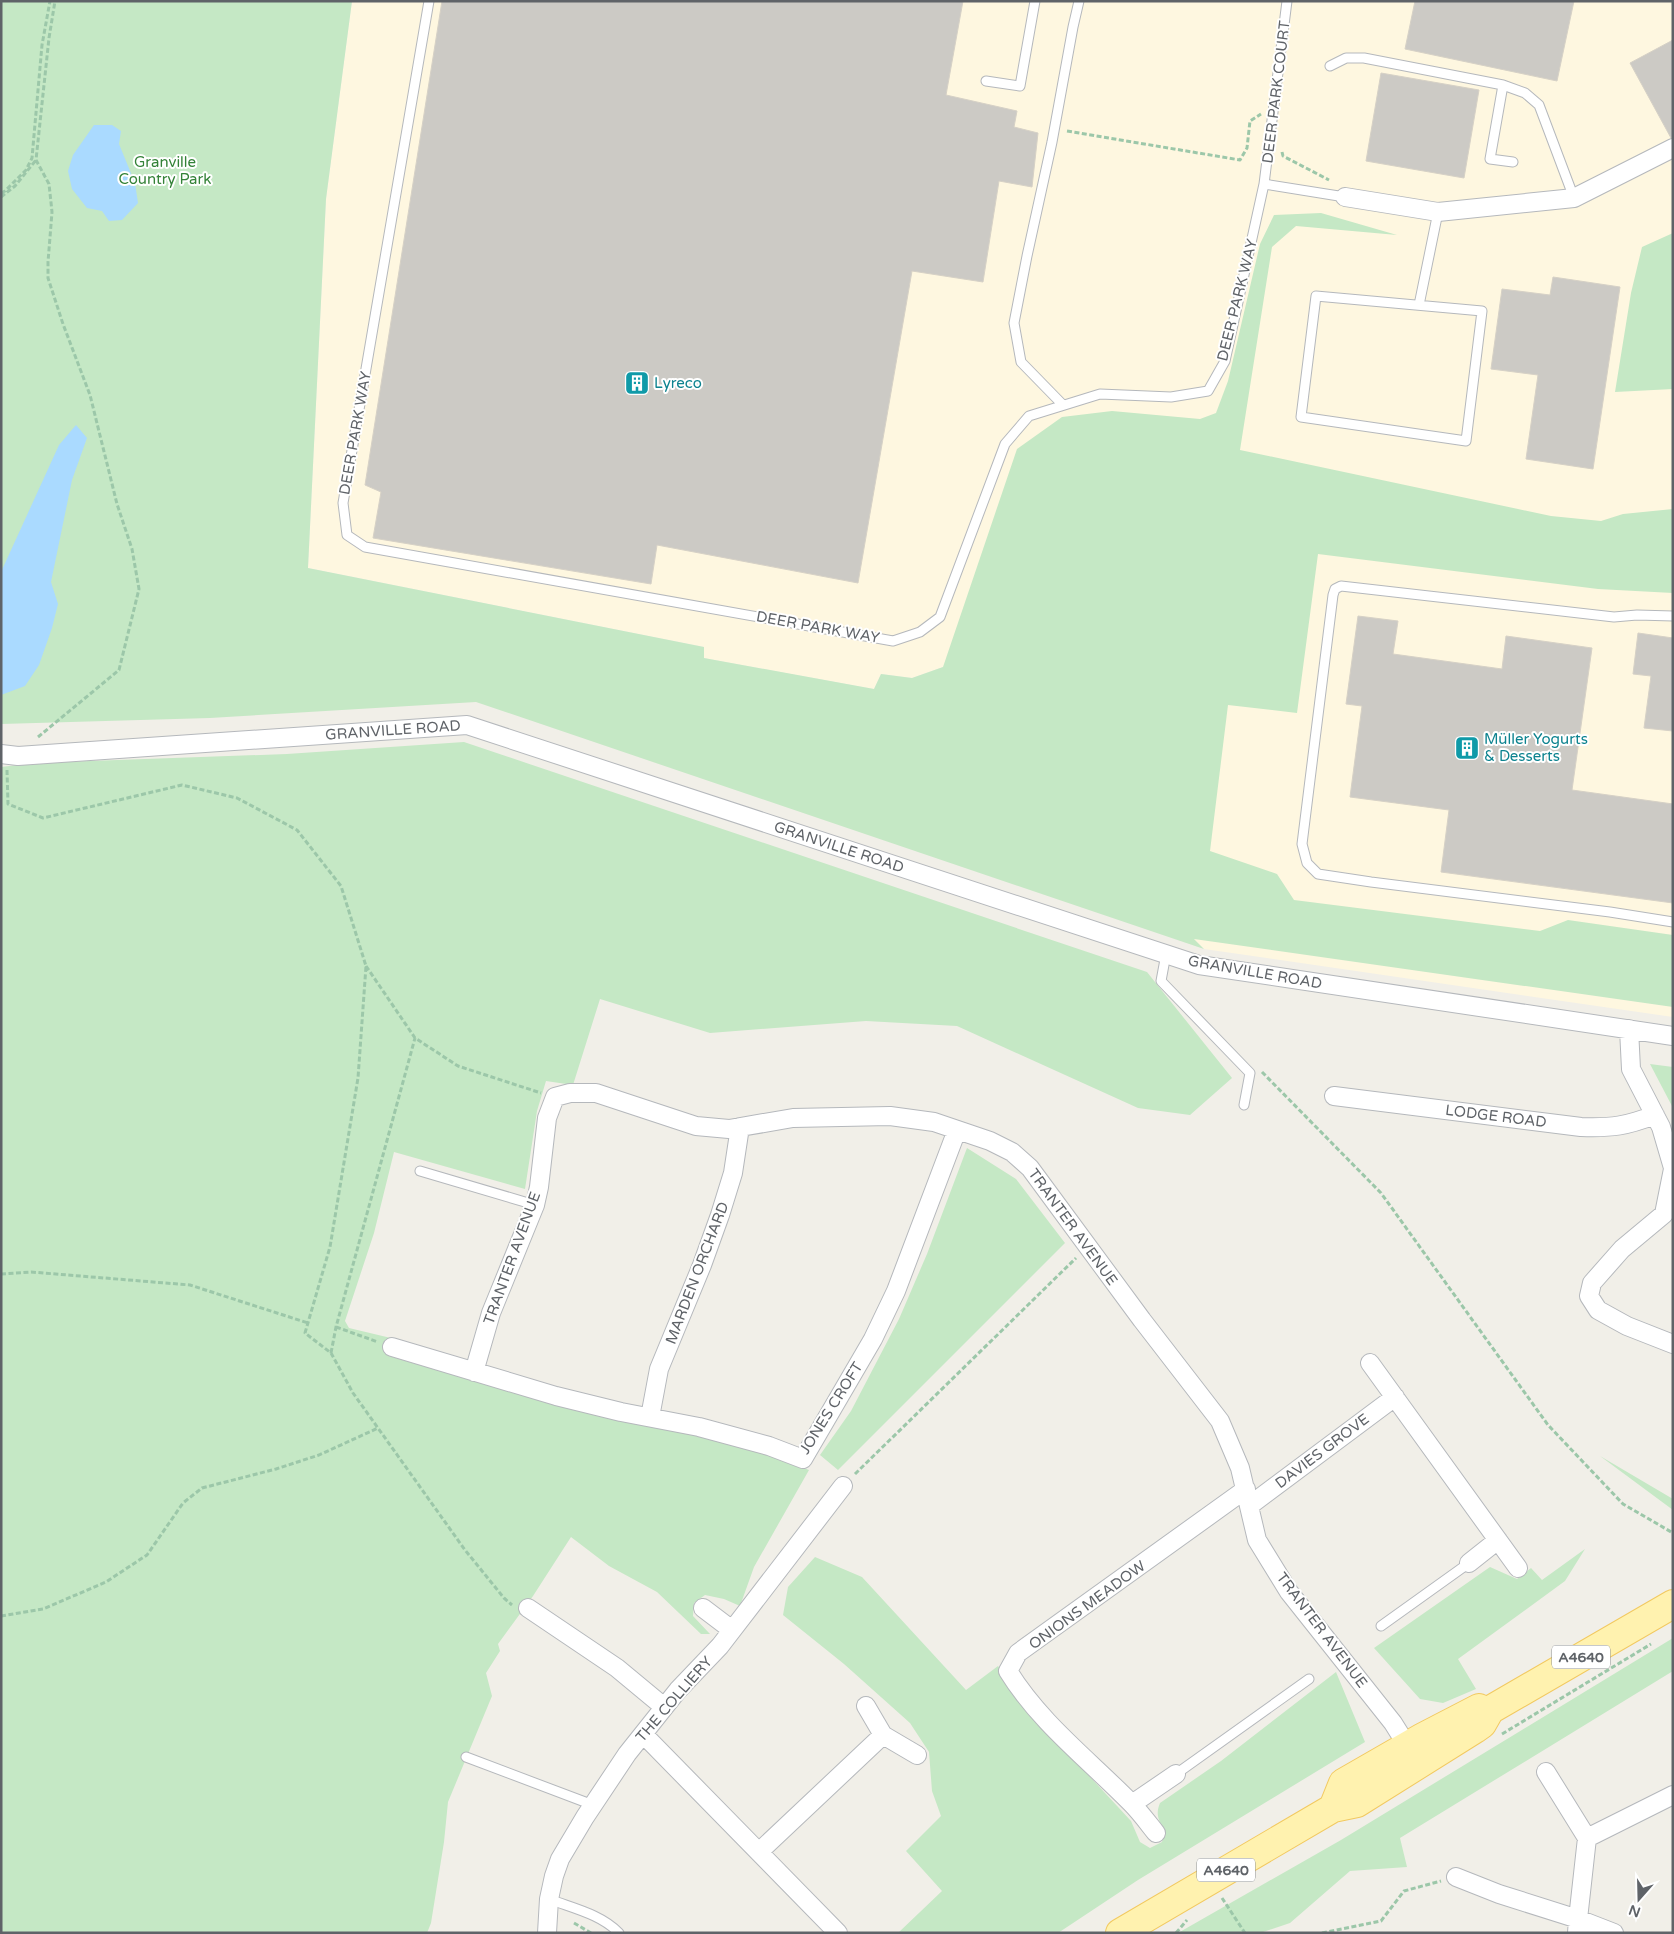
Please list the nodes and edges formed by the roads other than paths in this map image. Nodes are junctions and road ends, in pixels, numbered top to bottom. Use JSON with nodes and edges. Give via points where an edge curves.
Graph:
{"nodes":[{"id":1,"x":429,"y":1,"type":"edge"},
{"id":2,"x":1036,"y":1,"type":"edge"},
{"id":3,"x":1079,"y":1,"type":"edge"},
{"id":4,"x":1288,"y":1,"type":"edge"},
{"id":5,"x":1330,"y":66,"type":"dead end"},
{"id":6,"x":986,"y":81,"type":"dead end"},
{"id":7,"x":1504,"y":85,"type":"junction"},
{"id":8,"x":1673,"y":148,"type":"edge"},
{"id":9,"x":1513,"y":162,"type":"dead end"},
{"id":10,"x":1264,"y":184,"type":"junction"},
{"id":11,"x":1345,"y":197,"type":"joint"},
{"id":12,"x":1574,"y":198,"type":"junction"},
{"id":13,"x":1438,"y":212,"type":"junction"},
{"id":14,"x":1419,"y":305,"type":"junction"},
{"id":15,"x":1062,"y":405,"type":"junction"},
{"id":16,"x":1673,"y":616,"type":"edge"},
{"id":17,"x":8,"y":755,"type":"edge"},
{"id":18,"x":1673,"y":922,"type":"edge"},
{"id":19,"x":1166,"y":954,"type":"junction"},
{"id":20,"x":1629,"y":1029,"type":"junction"},
{"id":21,"x":1673,"y":1036,"type":"edge"},
{"id":22,"x":1334,"y":1096,"type":"dead end"},
{"id":23,"x":1244,"y":1105,"type":"dead end"},
{"id":24,"x":1655,"y":1115,"type":"junction"},
{"id":25,"x":740,"y":1127,"type":"junction"},
{"id":26,"x":957,"y":1130,"type":"junction"},
{"id":27,"x":420,"y":1171,"type":"dead end"},
{"id":28,"x":1672,"y":1172,"type":"edge"},
{"id":29,"x":535,"y":1204,"type":"junction"},
{"id":30,"x":1673,"y":1344,"type":"edge"},
{"id":31,"x":392,"y":1347,"type":"road end"},
{"id":32,"x":1370,"y":1363,"type":"dead end"},
{"id":33,"x":474,"y":1372,"type":"junction"},
{"id":34,"x":1395,"y":1397,"type":"junction"},
{"id":35,"x":650,"y":1417,"type":"junction"},
{"id":36,"x":843,"y":1486,"type":"road end"},
{"id":37,"x":1247,"y":1497,"type":"junction"},
{"id":38,"x":1498,"y":1540,"type":"junction"},
{"id":39,"x":1469,"y":1563,"type":"joint"},
{"id":40,"x":1518,"y":1568,"type":"dead end"},
{"id":41,"x":1673,"y":1604,"type":"edge"},
{"id":42,"x":528,"y":1608,"type":"road end"},
{"id":43,"x":704,"y":1608,"type":"dead end"},
{"id":44,"x":1380,"y":1626,"type":"dead end"},
{"id":45,"x":732,"y":1630,"type":"junction"},
{"id":46,"x":1309,"y":1679,"type":"dead end"},
{"id":47,"x":866,"y":1706,"type":"dead end"},
{"id":48,"x":664,"y":1707,"type":"junction"},
{"id":49,"x":643,"y":1734,"type":"junction"},
{"id":50,"x":883,"y":1735,"type":"junction"},
{"id":51,"x":917,"y":1755,"type":"dead end"},
{"id":52,"x":1414,"y":1755,"type":"junction"},
{"id":53,"x":466,"y":1757,"type":"dead end"},
{"id":54,"x":1546,"y":1772,"type":"dead end"},
{"id":55,"x":1176,"y":1774,"type":"joint"},
{"id":56,"x":1673,"y":1795,"type":"edge"},
{"id":57,"x":1132,"y":1804,"type":"junction"},
{"id":58,"x":593,"y":1805,"type":"junction"},
{"id":59,"x":1156,"y":1832,"type":"dead end"},
{"id":60,"x":1587,"y":1838,"type":"junction"},
{"id":61,"x":760,"y":1851,"type":"junction"},
{"id":62,"x":1456,"y":1877,"type":"road end"},
{"id":63,"x":549,"y":1899,"type":"junction"},
{"id":64,"x":1577,"y":1926,"type":"edge"},
{"id":65,"x":547,"y":1933,"type":"edge"},
{"id":66,"x":619,"y":1933,"type":"edge"},
{"id":67,"x":838,"y":1933,"type":"edge"},
{"id":68,"x":1120,"y":1933,"type":"edge"},
{"id":69,"x":1614,"y":1933,"type":"edge"}],
"edges":[{"from":1,"to":15,"type":"lane","name":"DEER PARK WAY","via":[[343,503],[347,535],[365,547],[893,641],[920,632],[940,617],[1005,444],[1029,416]]},
{"from":2,"to":6,"type":"lane","via":[[1020,86]]},
{"from":3,"to":15,"type":"lane","via":[[1014,323],[1021,362]]},
{"from":4,"to":10,"type":"lane","name":"DEER PARK COURT"},
{"from":5,"to":7,"type":"lane","via":[[1346,58],[1364,58]]},
{"from":7,"to":9,"type":"lane","via":[[1490,159]]},
{"from":7,"to":12,"type":"lane","via":[[1525,93],[1539,105]]},
{"from":8,"to":12,"type":"street"},
{"from":10,"to":11,"type":"lane"},
{"from":10,"to":15,"type":"lane","name":"DEER PARK WAY","via":[[1225,361],[1208,391],[1171,397],[1100,394]]},
{"from":11,"to":13,"type":"street"},
{"from":12,"to":13,"type":"street"},
{"from":13,"to":14,"type":"lane"},
{"from":14,"to":14,"type":"lane","via":[[1482,311],[1466,441],[1301,418],[1316,296]]},
{"from":16,"to":18,"type":"lane","via":[[1614,617],[1340,586],[1333,595],[1302,844],[1307,863],[1318,874]]},
{"from":17,"to":19,"type":"street","name":"GRANVILLE ROAD","via":[[466,725]]},
{"from":19,"to":20,"type":"street","name":"GRANVILLE ROAD","via":[[1200,965]]},
{"from":19,"to":23,"type":"lane","via":[[1161,982],[1250,1073]]},
{"from":20,"to":21,"type":"street","name":"GRANVILLE ROAD"},
{"from":20,"to":24,"type":"street","via":[[1631,1069]]},
{"from":22,"to":24,"type":"street","name":"LODGE ROAD","via":[[1610,1128]]},
{"from":24,"to":28,"type":"street"},
{"from":25,"to":26,"type":"street","name":"TRANTER AVENUE","via":[[792,1118],[890,1116],[934,1122]]},
{"from":25,"to":29,"type":"street","name":"TRANTER AVENUE","via":[[696,1126],[596,1093],[570,1092],[556,1097],[547,1118]]},
{"from":25,"to":35,"type":"street","name":"MARDEN ORCHARD","via":[[733,1173],[720,1215],[659,1369]]},
{"from":26,"to":35,"type":"street","name":"JONES CROFT","via":[[896,1291],[873,1340],[803,1459],[769,1446]]},
{"from":26,"to":37,"type":"street","name":"TRANTER AVENUE","via":[[1012,1152],[1030,1168],[1220,1421],[1240,1468]]},
{"from":27,"to":29,"type":"lane"},
{"from":28,"to":30,"type":"street","via":[[1664,1214],[1622,1249],[1592,1283],[1589,1296],[1598,1310],[1627,1326]]},
{"from":29,"to":33,"type":"street","name":"TRANTER AVENUE","via":[[490,1312]]},
{"from":31,"to":33,"type":"street","name":"JONES CROFT"},
{"from":32,"to":34,"type":"street"},
{"from":33,"to":35,"type":"street","name":"JONES CROFT","via":[[556,1396]]},
{"from":34,"to":37,"type":"street","name":"DAVIES GROVE"},
{"from":34,"to":38,"type":"street"},
{"from":36,"to":45,"type":"street","name":"THE COLLIERY"},
{"from":37,"to":52,"type":"street","name":"TRANTER AVENUE","via":[[1257,1540],[1289,1592]]},
{"from":37,"to":57,"type":"street","name":"ONIONS MEADOW","via":[[1018,1654],[1008,1671],[1019,1689],[1060,1736]]},
{"from":38,"to":39,"type":"street"},
{"from":38,"to":40,"type":"street"},
{"from":39,"to":44,"type":"lane"},
{"from":41,"to":52,"type":"main road","number":"A4640","via":[[1490,1710],[1475,1729]]},
{"from":42,"to":48,"type":"street","via":[[617,1668]]},
{"from":43,"to":45,"type":"street"},
{"from":45,"to":48,"type":"street","name":"THE COLLIERY"},
{"from":46,"to":55,"type":"lane"},
{"from":47,"to":50,"type":"street"},
{"from":48,"to":49,"type":"street","name":"THE COLLIERY"},
{"from":49,"to":58,"type":"street","name":"THE COLLIERY"},
{"from":49,"to":61,"type":"street"},
{"from":50,"to":51,"type":"street"},
{"from":50,"to":61,"type":"street"},
{"from":52,"to":68,"type":"main road","number":"A4640","via":[[1343,1783],[1332,1808]]},
{"from":53,"to":58,"type":"lane"},
{"from":54,"to":60,"type":"street"},
{"from":55,"to":57,"type":"street"},
{"from":56,"to":60,"type":"street"},
{"from":57,"to":59,"type":"street","name":"ONIONS MEADOW"},
{"from":58,"to":63,"type":"street","name":"THE COLLIERY","via":[[560,1859]]},
{"from":60,"to":64,"type":"street"},
{"from":61,"to":67,"type":"street"},
{"from":62,"to":64,"type":"street"},
{"from":63,"to":65,"type":"street","name":"THE COLLIERY"},
{"from":63,"to":66,"type":"lane","via":[[611,1924]]},
{"from":64,"to":69,"type":"street"}]}
